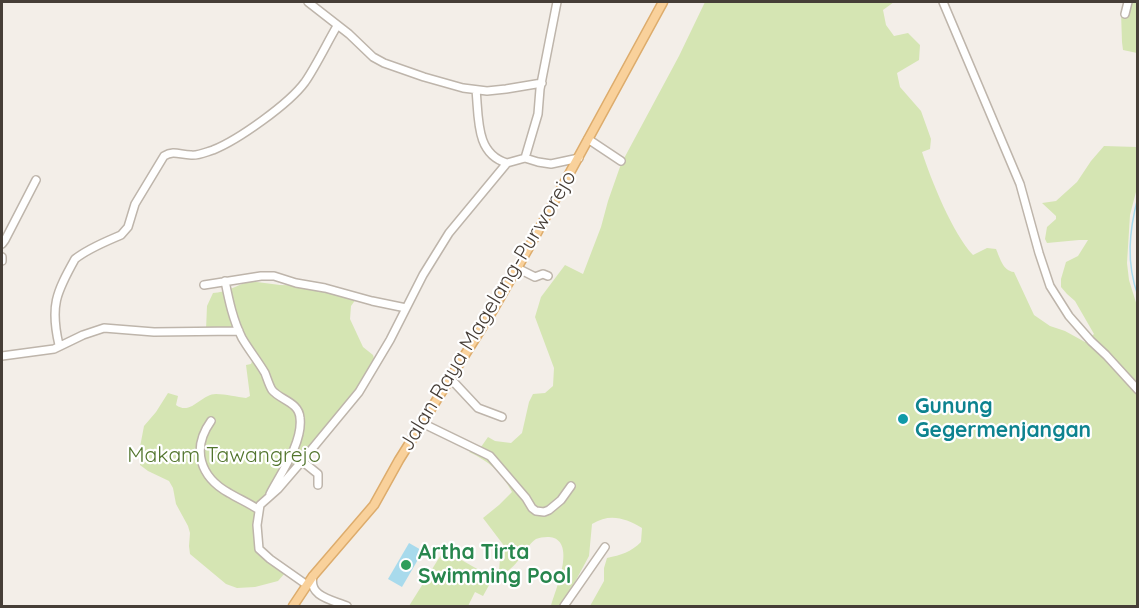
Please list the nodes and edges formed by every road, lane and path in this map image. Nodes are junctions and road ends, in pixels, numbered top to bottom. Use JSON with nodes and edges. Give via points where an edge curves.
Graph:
{"nodes":[{"id":1,"x":311,"y":2,"type":"edge"},
{"id":2,"x":557,"y":2,"type":"edge"},
{"id":3,"x":663,"y":2,"type":"edge"},
{"id":4,"x":943,"y":2,"type":"edge"},
{"id":5,"x":1128,"y":2,"type":"edge"},
{"id":6,"x":1125,"y":14,"type":"dead end"},
{"id":7,"x":337,"y":26,"type":"junction"},
{"id":8,"x":542,"y":83,"type":"junction"},
{"id":9,"x":476,"y":90,"type":"junction"},
{"id":10,"x":588,"y":139,"type":"junction"},
{"id":11,"x":525,"y":158,"type":"junction"},
{"id":12,"x":579,"y":158,"type":"junction"},
{"id":13,"x":621,"y":161,"type":"dead end"},
{"id":14,"x":507,"y":163,"type":"junction"},
{"id":15,"x":36,"y":180,"type":"dead end"},
{"id":16,"x":2,"y":244,"type":"edge"},
{"id":17,"x":517,"y":268,"type":"junction"},
{"id":18,"x":548,"y":276,"type":"dead end"},
{"id":19,"x":225,"y":281,"type":"junction"},
{"id":20,"x":204,"y":285,"type":"dead end"},
{"id":21,"x":406,"y":308,"type":"junction"},
{"id":22,"x":239,"y":331,"type":"junction"},
{"id":23,"x":59,"y":345,"type":"junction"},
{"id":24,"x":2,"y":356,"type":"edge"},
{"id":25,"x":450,"y":377,"type":"junction"},
{"id":26,"x":1137,"y":390,"type":"edge"},
{"id":27,"x":502,"y":417,"type":"dead end"},
{"id":28,"x":211,"y":421,"type":"dead end"},
{"id":29,"x":422,"y":423,"type":"junction"},
{"id":30,"x":302,"y":462,"type":"junction"},
{"id":31,"x":318,"y":485,"type":"dead end"},
{"id":32,"x":571,"y":486,"type":"dead end"},
{"id":33,"x":269,"y":496,"type":"junction"},
{"id":34,"x":259,"y":510,"type":"junction"},
{"id":35,"x":606,"y":547,"type":"dead end"},
{"id":36,"x":313,"y":576,"type":"junction"},
{"id":37,"x":304,"y":589,"type":"junction"},
{"id":38,"x":324,"y":597,"type":"junction"},
{"id":39,"x":292,"y":606,"type":"edge"},
{"id":40,"x":347,"y":606,"type":"edge"},
{"id":41,"x":564,"y":606,"type":"edge"}],
"edges":[{"from":1,"to":7,"type":"street"},
{"from":2,"to":8,"type":"street"},
{"from":3,"to":10,"type":"main road","name":"Jalan Raya Magelang-Purworejo"},
{"from":4,"to":26,"type":"street","via":[[1020,184],[1050,286],[1069,316]]},
{"from":5,"to":6,"type":"street"},
{"from":7,"to":9,"type":"street","via":[[384,63]]},
{"from":7,"to":23,"type":"street","via":[[305,82],[265,118],[213,150],[164,156],[135,204],[125,231],[75,259],[56,297]]},
{"from":8,"to":9,"type":"street"},
{"from":8,"to":11,"type":"street"},
{"from":9,"to":14,"type":"street","via":[[484,144],[490,154]]},
{"from":10,"to":12,"type":"main road","name":"Jalan Raya Magelang-Purworejo"},
{"from":10,"to":13,"type":"street"},
{"from":11,"to":12,"type":"street","via":[[551,164]]},
{"from":11,"to":14,"type":"street"},
{"from":12,"to":17,"type":"main road","name":"Jalan Raya Magelang-Purworejo"},
{"from":14,"to":21,"type":"street","via":[[443,242]]},
{"from":15,"to":16,"type":"street"},
{"from":17,"to":18,"type":"street","via":[[535,277]]},
{"from":17,"to":25,"type":"main road","name":"Jalan Raya Magelang-Purworejo"},
{"from":19,"to":20,"type":"street"},
{"from":19,"to":21,"type":"street","via":[[274,276]]},
{"from":19,"to":22,"type":"street"},
{"from":21,"to":30,"type":"street","via":[[365,383]]},
{"from":22,"to":23,"type":"street","via":[[104,328]]},
{"from":22,"to":33,"type":"street","via":[[272,389],[292,404],[301,418],[294,449]]},
{"from":23,"to":24,"type":"street"},
{"from":25,"to":27,"type":"street","via":[[478,408]]},
{"from":25,"to":29,"type":"main road","name":"Jalan Raya Magelang-Purworejo"},
{"from":28,"to":34,"type":"street","via":[[201,442],[200,457],[205,470],[228,493]]},
{"from":29,"to":32,"type":"street","via":[[490,456],[536,511],[549,510]]},
{"from":29,"to":36,"type":"main road","name":"Jalan Raya Magelang-Purworejo","via":[[374,505]]},
{"from":30,"to":31,"type":"street","via":[[317,472]]},
{"from":30,"to":33,"type":"street"},
{"from":33,"to":34,"type":"street"},
{"from":34,"to":37,"type":"street","via":[[260,549]]},
{"from":35,"to":41,"type":"street"},
{"from":36,"to":37,"type":"main road","name":"Jalan Raya Magelang-Purworejo"},
{"from":36,"to":38,"type":"street","via":[[313,588]]},
{"from":37,"to":38,"type":"street"},
{"from":37,"to":39,"type":"main road","name":"Jalan Raya Magelang-Purworejo"},
{"from":38,"to":40,"type":"street"}]}
